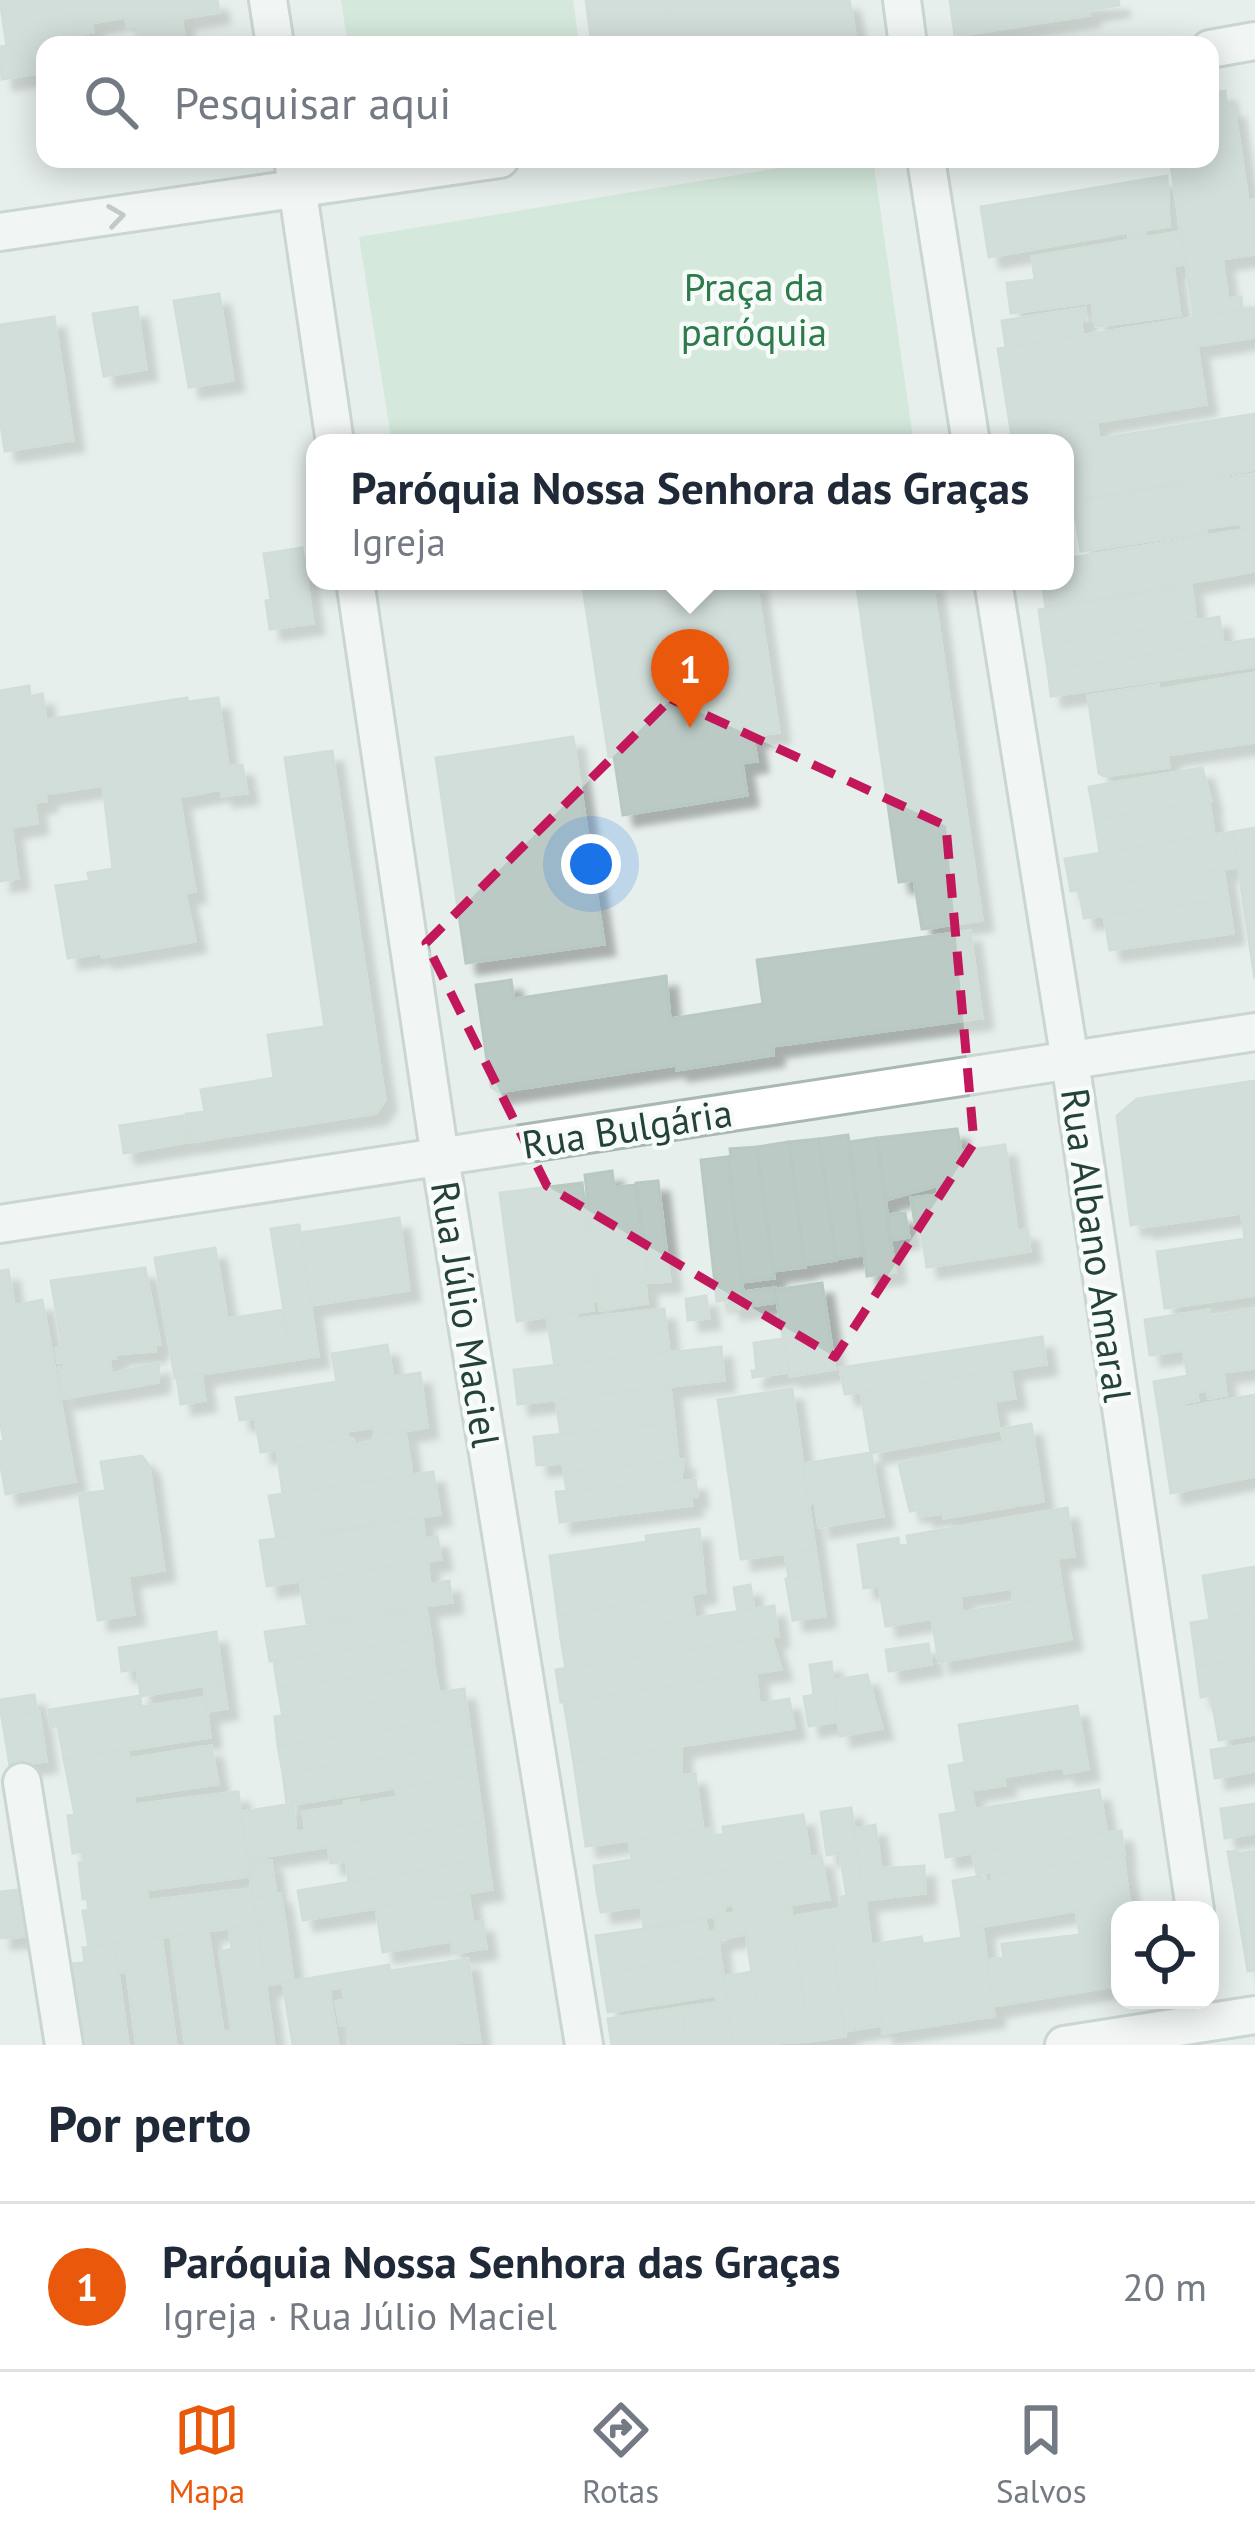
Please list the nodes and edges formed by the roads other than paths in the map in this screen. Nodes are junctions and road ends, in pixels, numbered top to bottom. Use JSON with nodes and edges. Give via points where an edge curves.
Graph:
{"nodes":[{"id":1,"x":268,"y":0,"type":"edge"},
{"id":2,"x":902,"y":0,"type":"edge"},
{"id":3,"x":274,"y":36,"type":"edge"},
{"id":4,"x":907,"y":36,"type":"edge"},
{"id":5,"x":1255,"y":41,"type":"edge"},
{"id":6,"x":1219,"y":47,"type":"edge"},
{"id":7,"x":385,"y":168,"type":"edge"},
{"id":8,"x":927,"y":168,"type":"edge"},
{"id":9,"x":295,"y":175,"type":"edge"},
{"id":10,"x":0,"y":232,"type":"edge"},
{"id":11,"x":334,"y":434,"type":"edge"},
{"id":12,"x":970,"y":434,"type":"edge"},
{"id":13,"x":356,"y":590,"type":"edge"},
{"id":14,"x":994,"y":590,"type":"edge"},
{"id":15,"x":1255,"y":1032,"type":"edge"},
{"id":16,"x":1070,"y":1061,"type":"junction"},
{"id":17,"x":440,"y":1157,"type":"junction"},
{"id":18,"x":0,"y":1224,"type":"edge"},
{"id":19,"x":22,"y":1782,"type":"dead end"},
{"id":20,"x":1194,"y":1901,"type":"edge"},
{"id":21,"x":1255,"y":2015,"type":"edge"},
{"id":22,"x":1212,"y":2023,"type":"edge"},
{"id":23,"x":64,"y":2045,"type":"edge"},
{"id":24,"x":584,"y":2045,"type":"edge"},
{"id":25,"x":1064,"y":2045,"type":"edge"}],
"edges":[{"from":1,"to":3,"type":"street"},
{"from":2,"to":4,"type":"street"},
{"from":5,"to":6,"type":"street"},
{"from":7,"to":9,"type":"street"},
{"from":8,"to":12,"type":"street"},
{"from":10,"to":9,"type":"street","one_way":true},
{"from":9,"to":11,"type":"street"},
{"from":13,"to":17,"type":"street","name":"Rua Júlio Maciel"},
{"from":14,"to":16,"type":"street","name":"Rua Albano Amaral"},
{"from":15,"to":16,"type":"street","name":"Rua Bulgária"},
{"from":16,"to":17,"type":"street","name":"Rua Bulgária"},
{"from":16,"to":20,"type":"street","name":"Rua Albano Amaral"},
{"from":17,"to":18,"type":"street","name":"Rua Bulgária"},
{"from":17,"to":24,"type":"street","name":"Rua Júlio Maciel"},
{"from":19,"to":23,"type":"street"},
{"from":21,"to":22,"type":"street"},
{"from":22,"to":25,"type":"street"}]}
